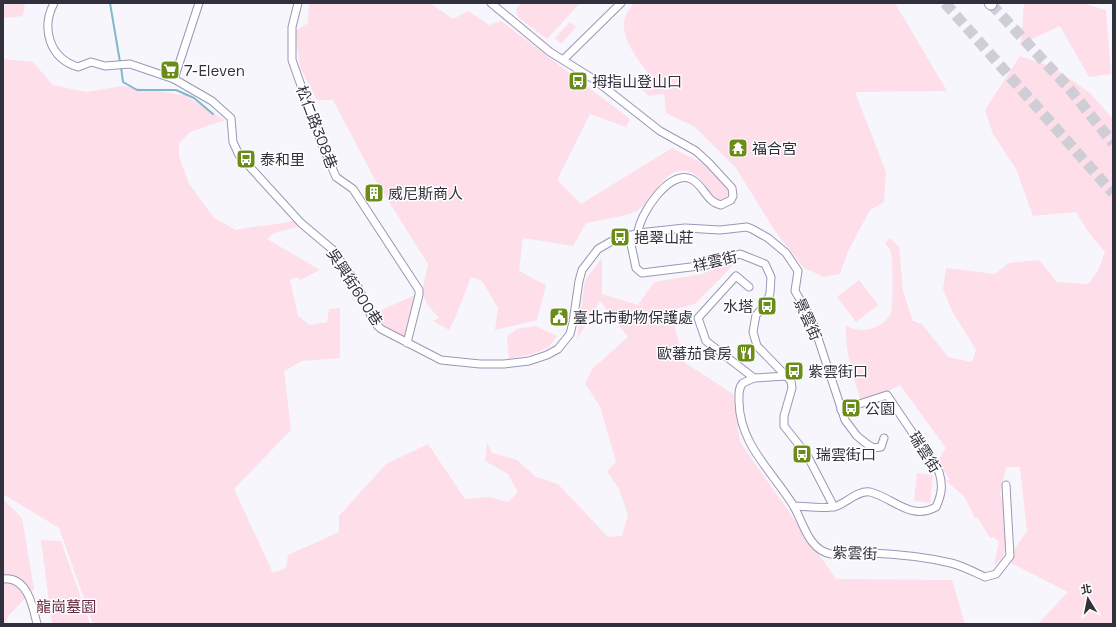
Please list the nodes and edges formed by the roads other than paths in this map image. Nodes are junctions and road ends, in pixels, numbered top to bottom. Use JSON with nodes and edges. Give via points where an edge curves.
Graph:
{"nodes":[{"id":1,"x":54,"y":3,"type":"edge"},
{"id":2,"x":199,"y":3,"type":"edge"},
{"id":3,"x":298,"y":3,"type":"edge"},
{"id":4,"x":491,"y":3,"type":"edge"},
{"id":5,"x":621,"y":3,"type":"edge"},
{"id":6,"x":564,"y":59,"type":"junction"},
{"id":7,"x":174,"y":79,"type":"junction"},
{"id":8,"x":638,"y":233,"type":"junction"},
{"id":9,"x":629,"y":235,"type":"junction"},
{"id":10,"x":749,"y":287,"type":"dead end"},
{"id":11,"x":406,"y":343,"type":"junction"},
{"id":12,"x":787,"y":376,"type":"junction"},
{"id":13,"x":754,"y":378,"type":"junction"},
{"id":14,"x":841,"y":410,"type":"junction"},
{"id":15,"x":884,"y":438,"type":"dead end"},
{"id":16,"x":1006,"y":485,"type":"dead end"},
{"id":17,"x":794,"y":506,"type":"junction"},
{"id":18,"x":834,"y":507,"type":"junction"},
{"id":19,"x":3,"y":580,"type":"edge"},
{"id":20,"x":37,"y":624,"type":"edge"}],
"edges":[{"from":1,"to":7,"type":"street","name":"吳興街600巷","via":[[48,17],[47,28],[52,46],[65,61],[78,67],[91,62],[105,66],[130,64]]},
{"from":2,"to":7,"type":"street"},
{"from":3,"to":11,"type":"street","name":"松仁路308巷","via":[[293,23],[292,60],[321,142],[336,177],[353,189],[419,290]]},
{"from":4,"to":6,"type":"street","via":[[550,52]]},
{"from":5,"to":6,"type":"street"},
{"from":6,"to":8,"type":"street","via":[[603,85],[660,131],[696,151],[732,188],[731,200],[721,205],[710,200],[694,180],[686,177],[678,179],[668,184],[652,203],[639,224]]},
{"from":7,"to":11,"type":"street","name":"吳興街600巷","via":[[212,101],[231,118],[233,142],[238,154],[301,223],[333,250],[381,329]]},
{"from":8,"to":9,"type":"street","name":"景雲街"},
{"from":8,"to":14,"type":"street","name":"景雲街","via":[[693,227],[720,230],[747,227],[768,238],[786,253],[798,271],[795,291],[812,320]]},
{"from":9,"to":11,"type":"street","name":"吳興街600巷","via":[[604,245],[590,258],[580,276],[570,334],[558,349],[547,356],[530,361],[480,364],[441,360]]},
{"from":9,"to":12,"type":"street","name":"祥雲街","via":[[636,268],[642,273],[707,265],[740,254],[765,264],[771,277],[770,293],[767,303],[756,315],[753,332],[757,346]]},
{"from":10,"to":13,"type":"street","via":[[736,276],[698,318],[706,341]]},
{"from":12,"to":13,"type":"street"},
{"from":12,"to":18,"type":"street","via":[[792,388],[784,416],[784,426],[808,455]]},
{"from":13,"to":17,"type":"street","name":"紫雲街","via":[[743,382],[739,389],[739,413],[743,429],[760,460]]},
{"from":14,"to":15,"type":"street","name":"景雲街","via":[[857,436],[873,448],[881,447]]},
{"from":14,"to":18,"type":"street","name":"瑞雲街","via":[[887,394],[934,461],[942,482],[942,491],[936,507],[929,511],[919,512],[897,506],[869,492],[860,493]]},
{"from":16,"to":17,"type":"street","name":"紫雲街","via":[[1010,556],[996,574],[985,577],[953,563],[917,557],[867,553],[830,554],[818,548],[807,534]]},
{"from":17,"to":18,"type":"street","name":"瑞雲街"},
{"from":19,"to":20,"type":"street","via":[[14,580],[28,592]]}]}
